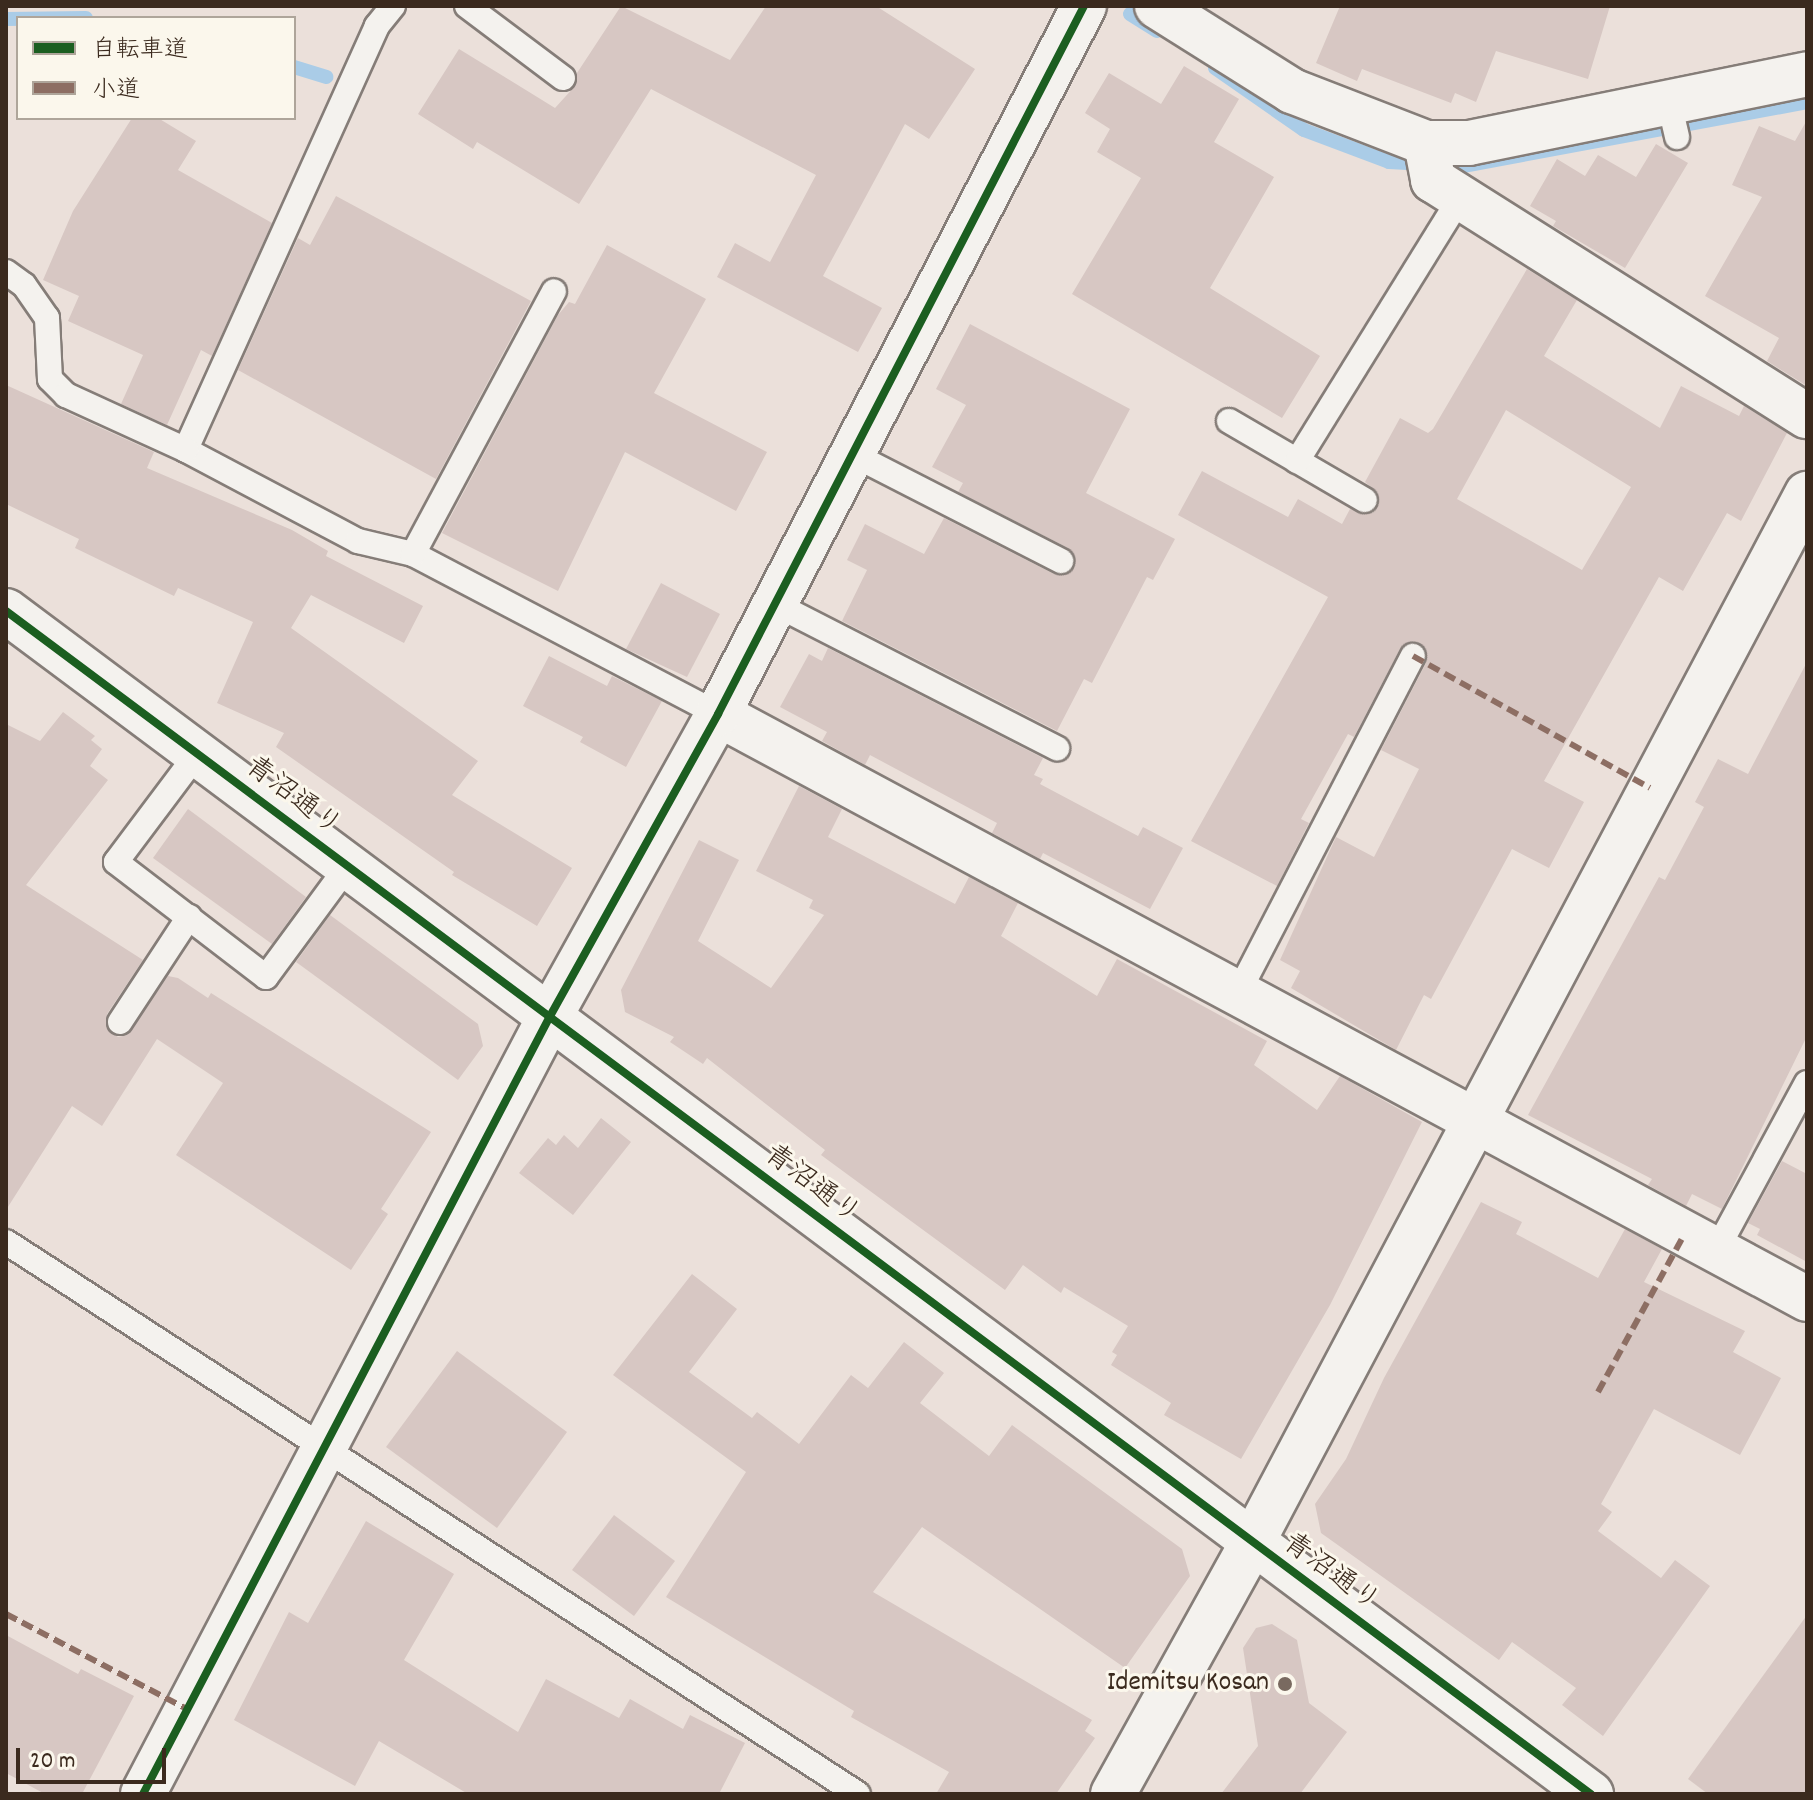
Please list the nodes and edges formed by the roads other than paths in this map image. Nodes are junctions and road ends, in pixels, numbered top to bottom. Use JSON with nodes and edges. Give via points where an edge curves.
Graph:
{"nodes":[{"id":1,"x":393,"y":6,"type":"edge"},
{"id":2,"x":467,"y":6,"type":"edge"},
{"id":3,"x":1084,"y":6,"type":"edge"},
{"id":4,"x":1157,"y":6,"type":"edge"},
{"id":5,"x":1807,"y":74,"type":"edge"},
{"id":6,"x":563,"y":78,"type":"dead end"},
{"id":7,"x":1437,"y":167,"type":"junction"},
{"id":8,"x":6,"y":272,"type":"edge"},
{"id":9,"x":554,"y":291,"type":"dead end"},
{"id":10,"x":1807,"y":416,"type":"edge"},
{"id":11,"x":1229,"y":421,"type":"dead end"},
{"id":12,"x":186,"y":450,"type":"junction"},
{"id":13,"x":852,"y":454,"type":"junction"},
{"id":14,"x":1297,"y":461,"type":"junction"},
{"id":15,"x":1807,"y":494,"type":"edge"},
{"id":16,"x":1365,"y":500,"type":"dead end"},
{"id":17,"x":413,"y":554,"type":"junction"},
{"id":18,"x":1061,"y":561,"type":"dead end"},
{"id":19,"x":775,"y":604,"type":"junction"},
{"id":20,"x":6,"y":611,"type":"edge"},
{"id":21,"x":1413,"y":656,"type":"dead end"},
{"id":22,"x":718,"y":714,"type":"junction"},
{"id":23,"x":1057,"y":748,"type":"dead end"},
{"id":24,"x":197,"y":754,"type":"junction"},
{"id":25,"x":347,"y":867,"type":"junction"},
{"id":26,"x":189,"y":917,"type":"junction"},
{"id":27,"x":1237,"y":995,"type":"junction"},
{"id":28,"x":549,"y":1018,"type":"junction"},
{"id":29,"x":120,"y":1022,"type":"dead end"},
{"id":30,"x":1807,"y":1083,"type":"edge"},
{"id":31,"x":1472,"y":1122,"type":"junction"},
{"id":32,"x":6,"y":1242,"type":"edge"},
{"id":33,"x":1716,"y":1251,"type":"junction"},
{"id":34,"x":1807,"y":1299,"type":"edge"},
{"id":35,"x":325,"y":1444,"type":"junction"},
{"id":36,"x":1252,"y":1543,"type":"junction"},
{"id":37,"x":143,"y":1794,"type":"edge"},
{"id":38,"x":858,"y":1794,"type":"edge"},
{"id":39,"x":1113,"y":1794,"type":"edge"},
{"id":40,"x":1591,"y":1794,"type":"edge"}],
"edges":[{"from":1,"to":12,"type":"lane","via":[[377,26]]},
{"from":2,"to":6,"type":"lane"},
{"from":3,"to":13,"type":"street"},
{"from":4,"to":7,"type":"street","via":[[1292,91]]},
{"from":5,"to":7,"type":"street","via":[[1673,118],[1469,143]]},
{"from":7,"to":10,"type":"street"},
{"from":7,"to":14,"type":"lane"},
{"from":8,"to":12,"type":"lane","via":[[31,292],[47,318],[50,379],[66,395]]},
{"from":9,"to":17,"type":"lane"},
{"from":11,"to":14,"type":"lane"},
{"from":12,"to":17,"type":"lane","via":[[358,541]]},
{"from":13,"to":18,"type":"lane"},
{"from":13,"to":19,"type":"street"},
{"from":14,"to":16,"type":"lane"},
{"from":15,"to":31,"type":"street"},
{"from":17,"to":22,"type":"lane"},
{"from":19,"to":22,"type":"street"},
{"from":19,"to":23,"type":"lane"},
{"from":20,"to":24,"type":"street","name":"青沼通り"},
{"from":21,"to":27,"type":"lane"},
{"from":22,"to":27,"type":"street"},
{"from":22,"to":28,"type":"street"},
{"from":24,"to":25,"type":"street","name":"青沼通り"},
{"from":24,"to":26,"type":"lane","via":[[116,862]]},
{"from":25,"to":26,"type":"lane","via":[[266,977]]},
{"from":25,"to":28,"type":"street","name":"青沼通り"},
{"from":26,"to":29,"type":"lane"},
{"from":27,"to":31,"type":"street"},
{"from":28,"to":35,"type":"street"},
{"from":28,"to":36,"type":"street","name":"青沼通り"},
{"from":30,"to":33,"type":"lane"},
{"from":31,"to":33,"type":"street"},
{"from":31,"to":36,"type":"street"},
{"from":32,"to":35,"type":"lane"},
{"from":33,"to":34,"type":"street"},
{"from":35,"to":37,"type":"street"},
{"from":35,"to":38,"type":"lane"},
{"from":36,"to":39,"type":"street"},
{"from":36,"to":40,"type":"street","name":"青沼通り"}]}
